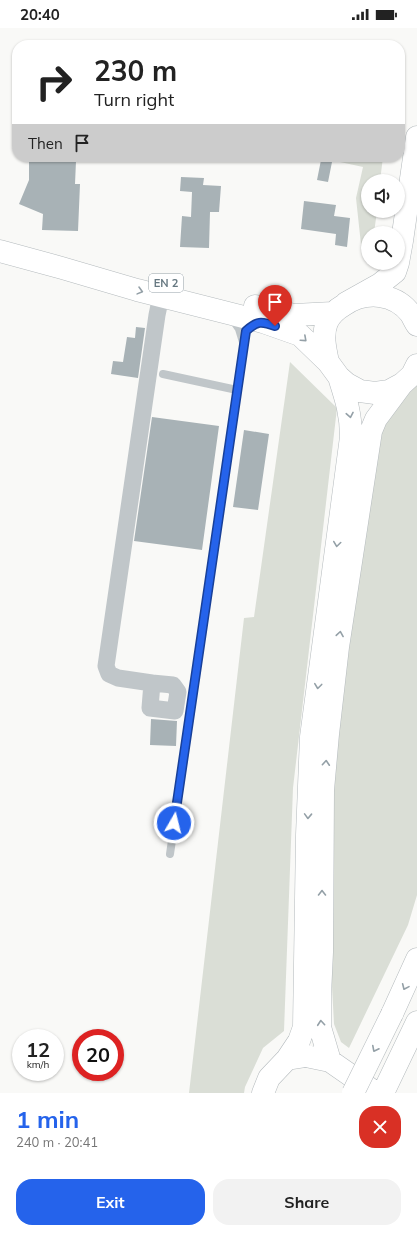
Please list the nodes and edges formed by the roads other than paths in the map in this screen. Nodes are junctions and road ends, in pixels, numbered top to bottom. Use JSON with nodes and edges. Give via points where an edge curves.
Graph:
{"nodes":[{"id":1,"x":417,"y":137,"type":"edge"},
{"id":2,"x":0,"y":246,"type":"edge"},
{"id":3,"x":0,"y":251,"type":"edge"},
{"id":4,"x":161,"y":296,"type":"junction"},
{"id":5,"x":339,"y":308,"type":"junction"},
{"id":6,"x":227,"y":313,"type":"junction"},
{"id":7,"x":263,"y":322,"type":"junction"},
{"id":8,"x":417,"y":325,"type":"edge"},
{"id":9,"x":244,"y":345,"type":"junction"},
{"id":10,"x":333,"y":370,"type":"junction"},
{"id":11,"x":163,"y":374,"type":"dead end"},
{"id":12,"x":412,"y":374,"type":"edge"},
{"id":13,"x":237,"y":390,"type":"junction"},
{"id":14,"x":152,"y":683,"type":"dead end"},
{"id":15,"x":170,"y":854,"type":"dead end"},
{"id":16,"x":417,"y":959,"type":"edge"},
{"id":17,"x":416,"y":1024,"type":"edge"},
{"id":18,"x":287,"y":1059,"type":"junction"},
{"id":19,"x":330,"y":1061,"type":"junction"},
{"id":20,"x":263,"y":1093,"type":"edge"},
{"id":21,"x":353,"y":1093,"type":"edge"},
{"id":22,"x":376,"y":1093,"type":"edge"},
{"id":23,"x":383,"y":1093,"type":"edge"}],
"edges":[{"from":1,"to":5,"type":"main road","via":[[395,272]]},
{"from":2,"to":5,"type":"main road","number":"EN 2","via":[[124,272],[294,315]]},
{"from":3,"to":4,"type":"main road","number":"EN 2","one_way":true},
{"from":4,"to":6,"type":"main road","number":"EN 2"},
{"from":4,"to":14,"type":"street","via":[[106,666],[109,674],[118,678]]},
{"from":5,"to":8,"type":"main road","number":"EN 2","via":[[359,297],[387,297],[400,304]]},
{"from":5,"to":10,"type":"main road","via":[[327,322],[324,332],[324,343]]},
{"from":6,"to":7,"type":"main road","number":"EN 2"},
{"from":6,"to":9,"type":"lane","via":[[239,329]]},
{"from":7,"to":9,"type":"lane","via":[[253,325],[246,331]]},
{"from":7,"to":10,"type":"main road","number":"EN 2","one_way":true,"via":[[300,335]]},
{"from":9,"to":13,"type":"lane"},
{"from":10,"to":12,"type":"main road","number":"EN 2","via":[[347,384],[360,391],[375,393],[389,391]]},
{"from":10,"to":18,"type":"main road","one_way":true,"via":[[349,410],[351,437],[311,737],[304,1027],[299,1041]]},
{"from":11,"to":13,"type":"lane"},
{"from":19,"to":12,"type":"main road","one_way":true,"via":[[320,1026],[320,995],[324,790],[338,647],[371,431],[376,419]]},
{"from":13,"to":15,"type":"lane"},
{"from":16,"to":21,"type":"main road","one_way":true,"bridge":true},
{"from":17,"to":23,"type":"main road"},
{"from":18,"to":19,"type":"main road","via":[[306,1056]]},
{"from":18,"to":20,"type":"main road","via":[[269,1078]]},
{"from":19,"to":22,"type":"main road"}]}
